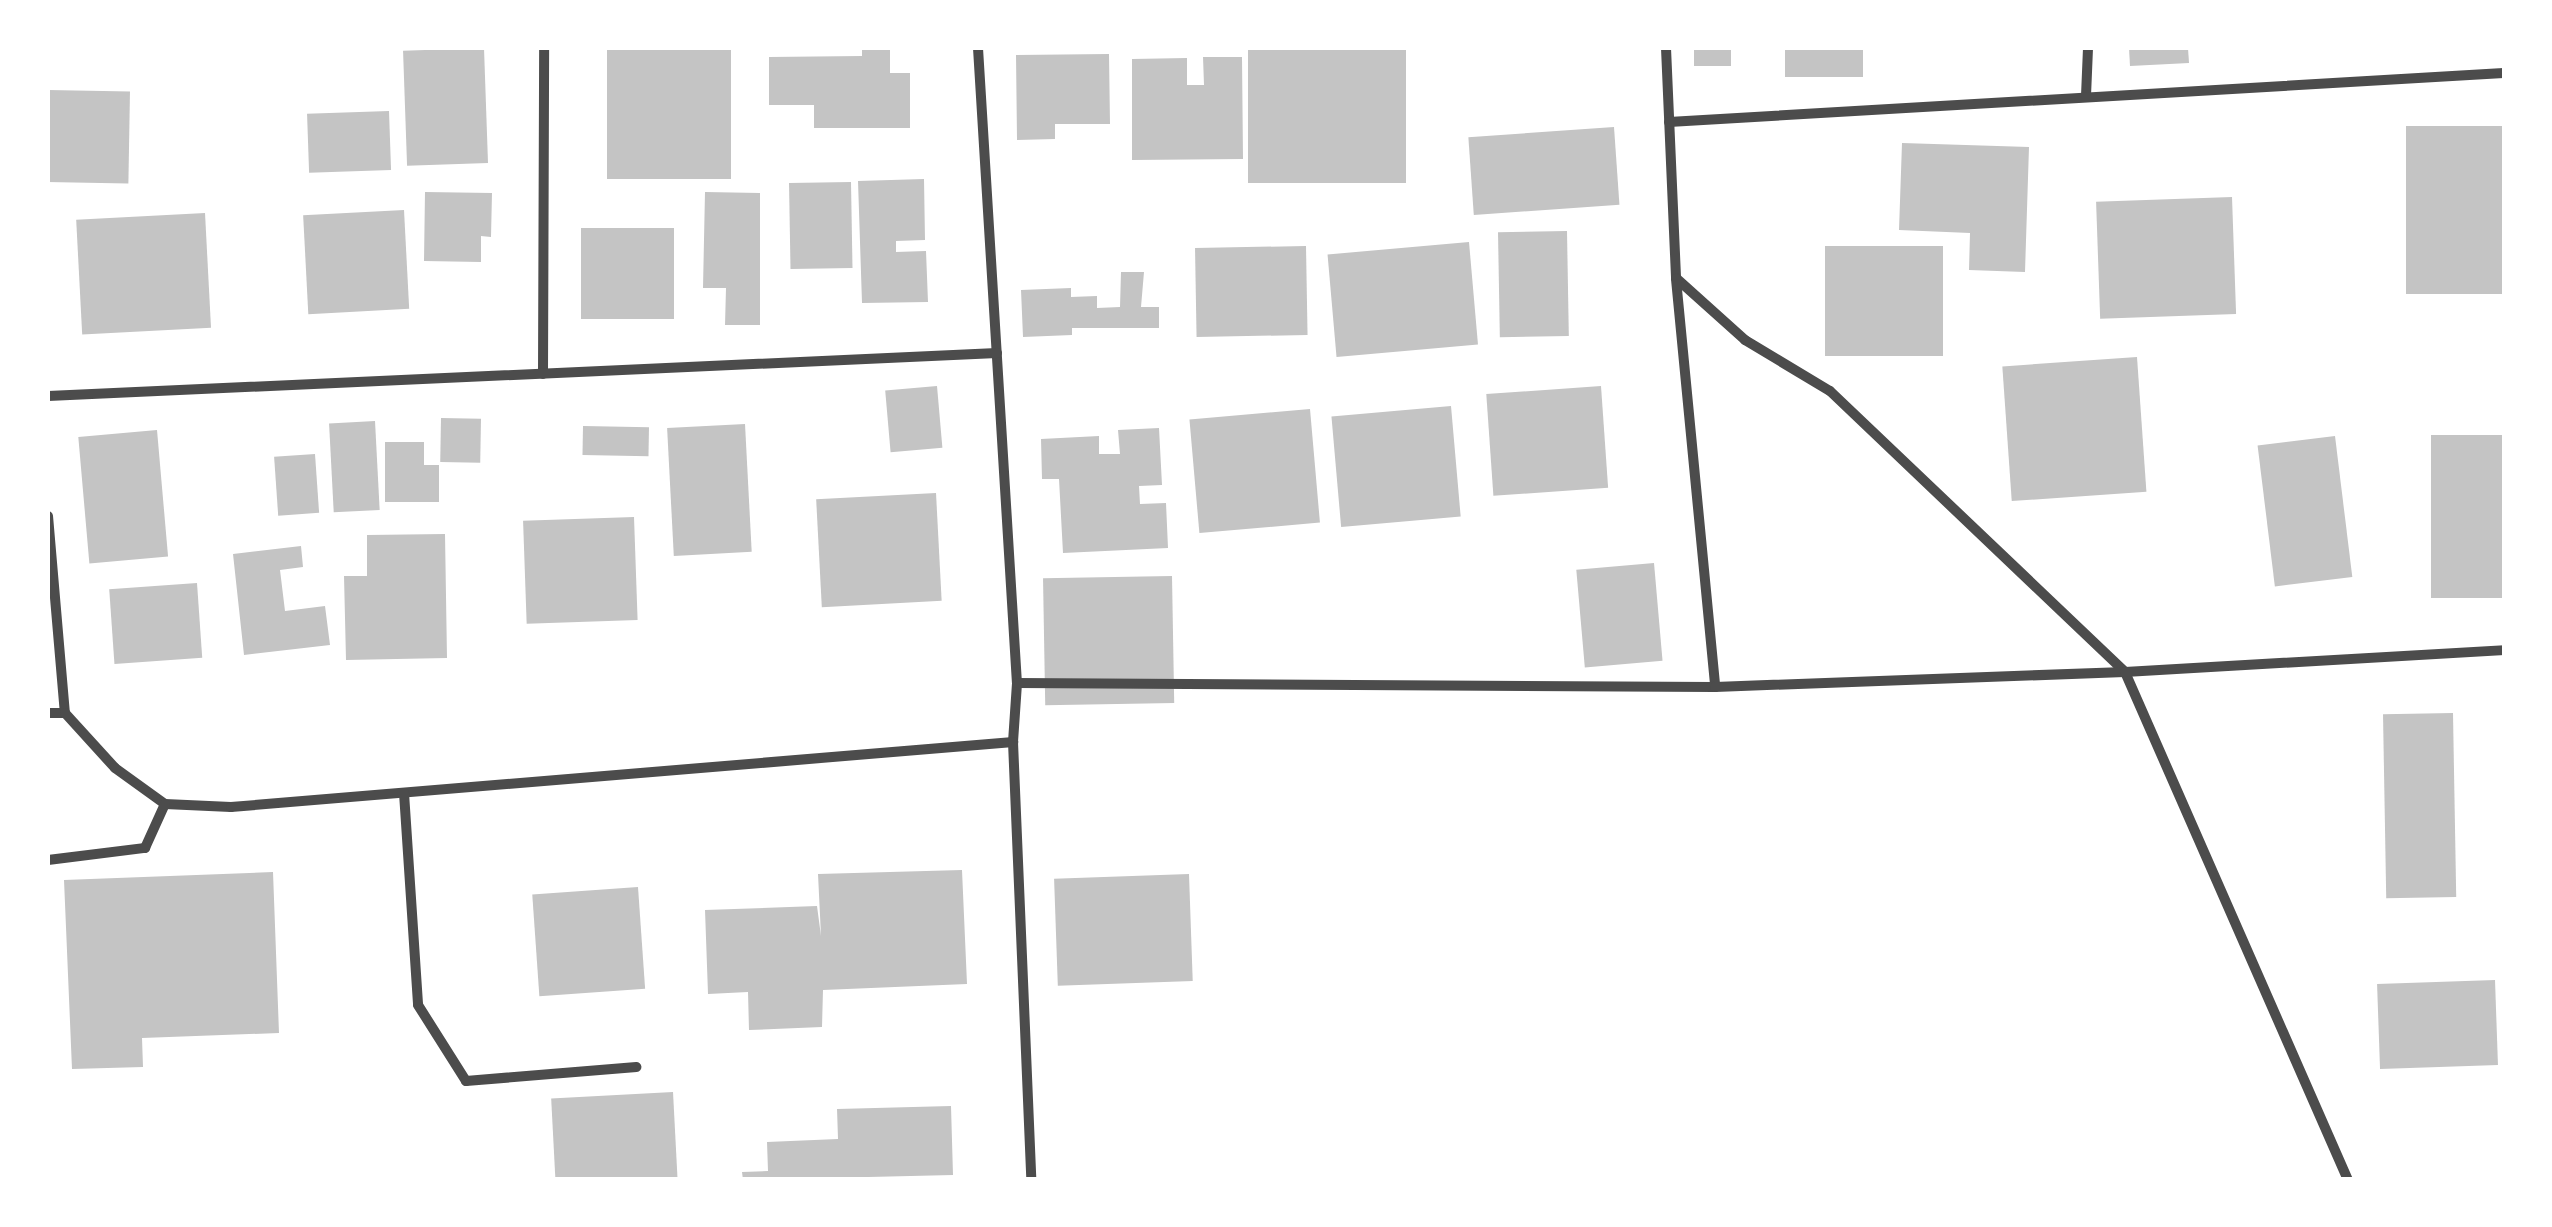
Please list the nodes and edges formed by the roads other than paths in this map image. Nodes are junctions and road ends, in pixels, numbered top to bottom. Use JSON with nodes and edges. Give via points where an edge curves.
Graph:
{"nodes":[{"id":1,"x":544,"y":48,"type":"edge"},
{"id":2,"x":978,"y":48,"type":"edge"},
{"id":3,"x":1666,"y":48,"type":"edge"},
{"id":4,"x":2088,"y":48,"type":"edge"},
{"id":5,"x":2504,"y":73,"type":"edge"},
{"id":6,"x":2086,"y":96,"type":"junction"},
{"id":7,"x":1670,"y":122,"type":"junction"},
{"id":8,"x":1676,"y":278,"type":"junction"},
{"id":9,"x":997,"y":352,"type":"junction"},
{"id":10,"x":543,"y":374,"type":"junction"},
{"id":11,"x":48,"y":396,"type":"edge"},
{"id":12,"x":48,"y":516,"type":"edge"},
{"id":13,"x":2504,"y":650,"type":"edge"},
{"id":14,"x":2126,"y":672,"type":"junction"},
{"id":15,"x":1017,"y":683,"type":"junction"},
{"id":16,"x":1715,"y":687,"type":"junction"},
{"id":17,"x":48,"y":713,"type":"edge"},
{"id":18,"x":65,"y":713,"type":"junction"},
{"id":19,"x":1013,"y":742,"type":"junction"},
{"id":20,"x":404,"y":792,"type":"junction"},
{"id":21,"x":165,"y":804,"type":"junction"},
{"id":22,"x":48,"y":860,"type":"edge"},
{"id":23,"x":636,"y":1067,"type":"dead end"},
{"id":24,"x":1032,"y":1180,"type":"edge"},
{"id":25,"x":2348,"y":1180,"type":"edge"}],
"edges":[{"from":1,"to":10,"type":"street"},
{"from":2,"to":9,"type":"street"},
{"from":3,"to":7,"type":"street"},
{"from":4,"to":6,"type":"street"},
{"from":5,"to":6,"type":"street"},
{"from":6,"to":7,"type":"street"},
{"from":7,"to":8,"type":"street"},
{"from":8,"to":14,"type":"street","via":[[1745,340],[1830,392]]},
{"from":8,"to":16,"type":"street"},
{"from":9,"to":10,"type":"street"},
{"from":9,"to":15,"type":"street"},
{"from":10,"to":11,"type":"street"},
{"from":12,"to":18,"type":"street"},
{"from":13,"to":14,"type":"street"},
{"from":14,"to":16,"type":"street"},
{"from":14,"to":25,"type":"street"},
{"from":15,"to":16,"type":"street"},
{"from":15,"to":19,"type":"street"},
{"from":17,"to":18,"type":"street"},
{"from":18,"to":21,"type":"street","via":[[115,768]]},
{"from":19,"to":20,"type":"street"},
{"from":19,"to":24,"type":"street"},
{"from":20,"to":21,"type":"street","via":[[231,808]]},
{"from":20,"to":23,"type":"street","via":[[418,1005],[466,1081]]},
{"from":21,"to":22,"type":"street","via":[[145,848]]}]}
